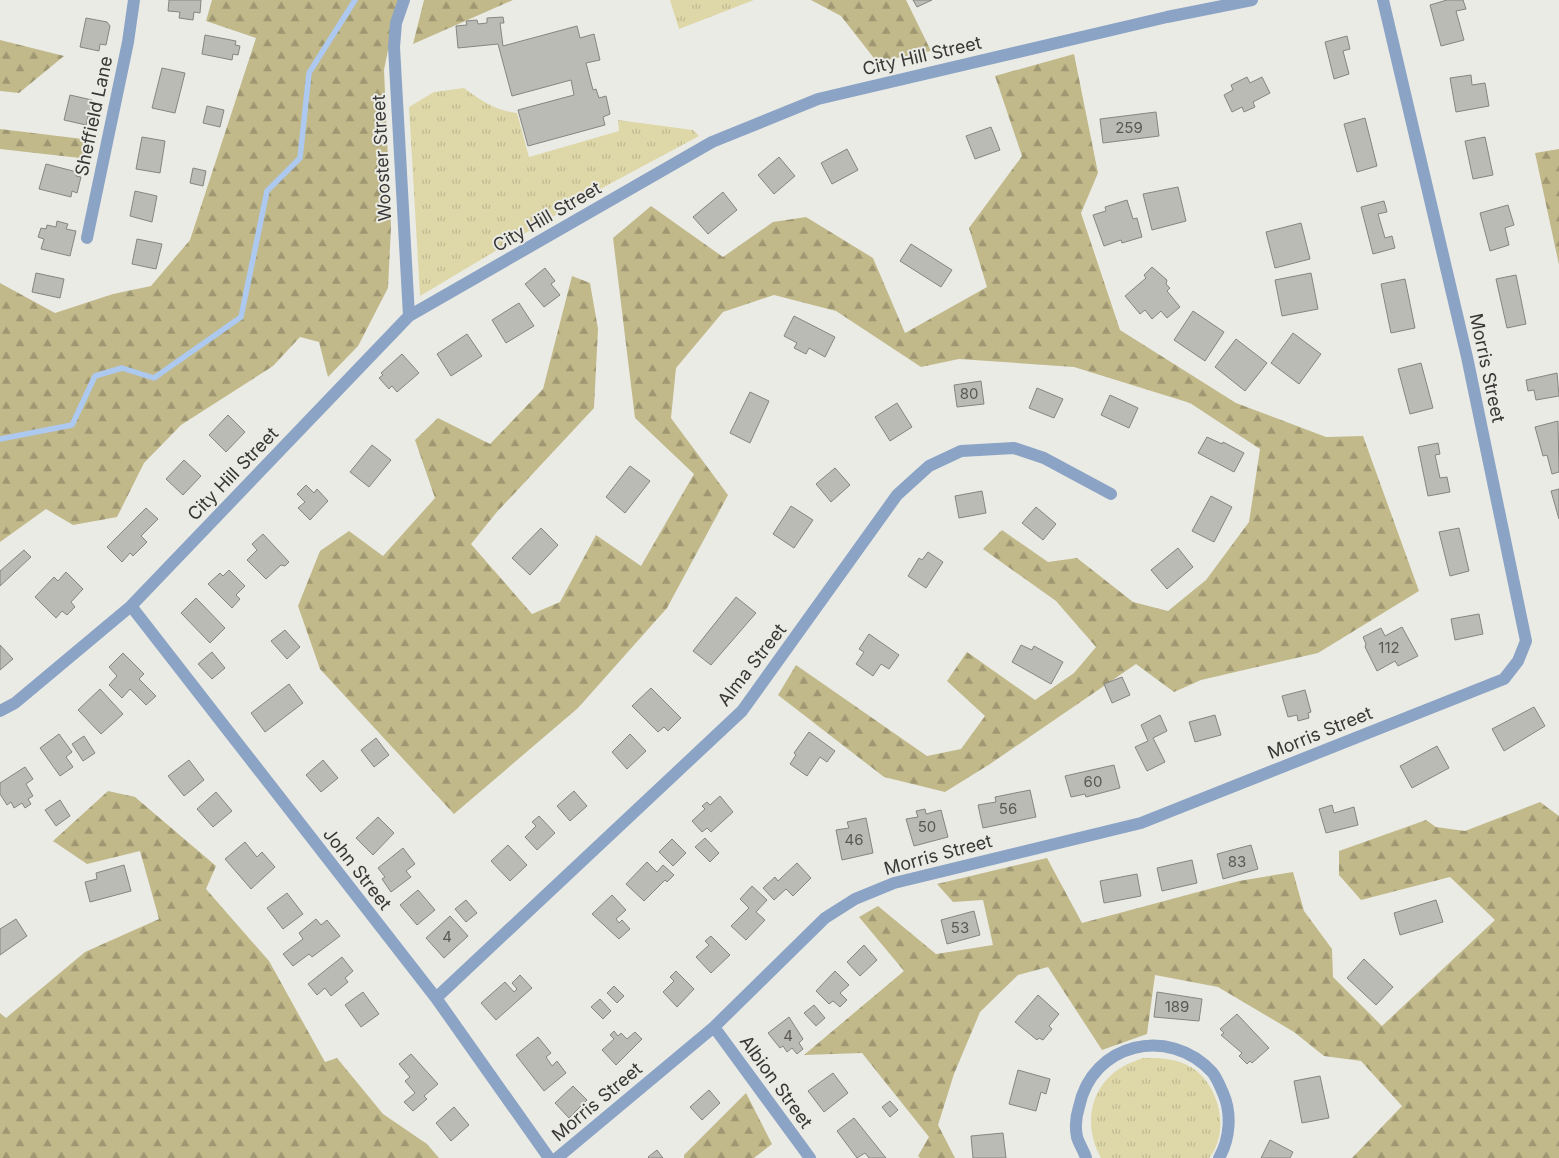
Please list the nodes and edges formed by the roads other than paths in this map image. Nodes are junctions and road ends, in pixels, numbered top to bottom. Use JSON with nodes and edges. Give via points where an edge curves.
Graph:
{"nodes":[{"id":1,"x":134,"y":0,"type":"edge"},
{"id":2,"x":404,"y":0,"type":"edge"},
{"id":3,"x":1252,"y":0,"type":"edge"},
{"id":4,"x":1383,"y":0,"type":"edge"},
{"id":5,"x":87,"y":238,"type":"dead end"},
{"id":6,"x":409,"y":316,"type":"junction"},
{"id":7,"x":1111,"y":494,"type":"dead end"},
{"id":8,"x":131,"y":606,"type":"junction"},
{"id":9,"x":0,"y":711,"type":"edge"},
{"id":10,"x":436,"y":998,"type":"junction"},
{"id":11,"x":714,"y":1027,"type":"junction"},
{"id":12,"x":549,"y":1158,"type":"edge"},
{"id":13,"x":557,"y":1158,"type":"edge"},
{"id":14,"x":810,"y":1158,"type":"edge"},
{"id":15,"x":1086,"y":1158,"type":"edge"},
{"id":16,"x":1219,"y":1158,"type":"edge"}],
"edges":[{"from":1,"to":5,"type":"street","name":"Sheffield Lane"},
{"from":2,"to":6,"type":"street","name":"Wooster Street","via":[[396,23],[394,47]]},
{"from":3,"to":6,"type":"street","name":"City Hill Street","via":[[812,101],[712,142]]},
{"from":4,"to":11,"type":"street","name":"Morris Street","via":[[1467,357],[1526,641],[1518,661],[1504,679],[1141,823],[894,882],[855,899],[825,918]]},
{"from":6,"to":8,"type":"street","name":"City Hill Street"},
{"from":7,"to":10,"type":"street","name":"Alma Street","via":[[1044,458],[1014,448],[961,451],[929,466],[897,495],[742,711]]},
{"from":8,"to":9,"type":"street","name":"City Hill Street","via":[[15,703]]},
{"from":8,"to":10,"type":"street","name":"John Street"},
{"from":10,"to":12,"type":"street","name":"John Street"},
{"from":11,"to":13,"type":"street","name":"Morris Street"},
{"from":11,"to":14,"type":"street","name":"Albion Street"},
{"from":15,"to":16,"type":"street","via":[[1077,1137],[1076,1120],[1081,1093],[1108,1059],[1146,1045],[1180,1049],[1214,1074],[1229,1105],[1227,1144]]}]}
